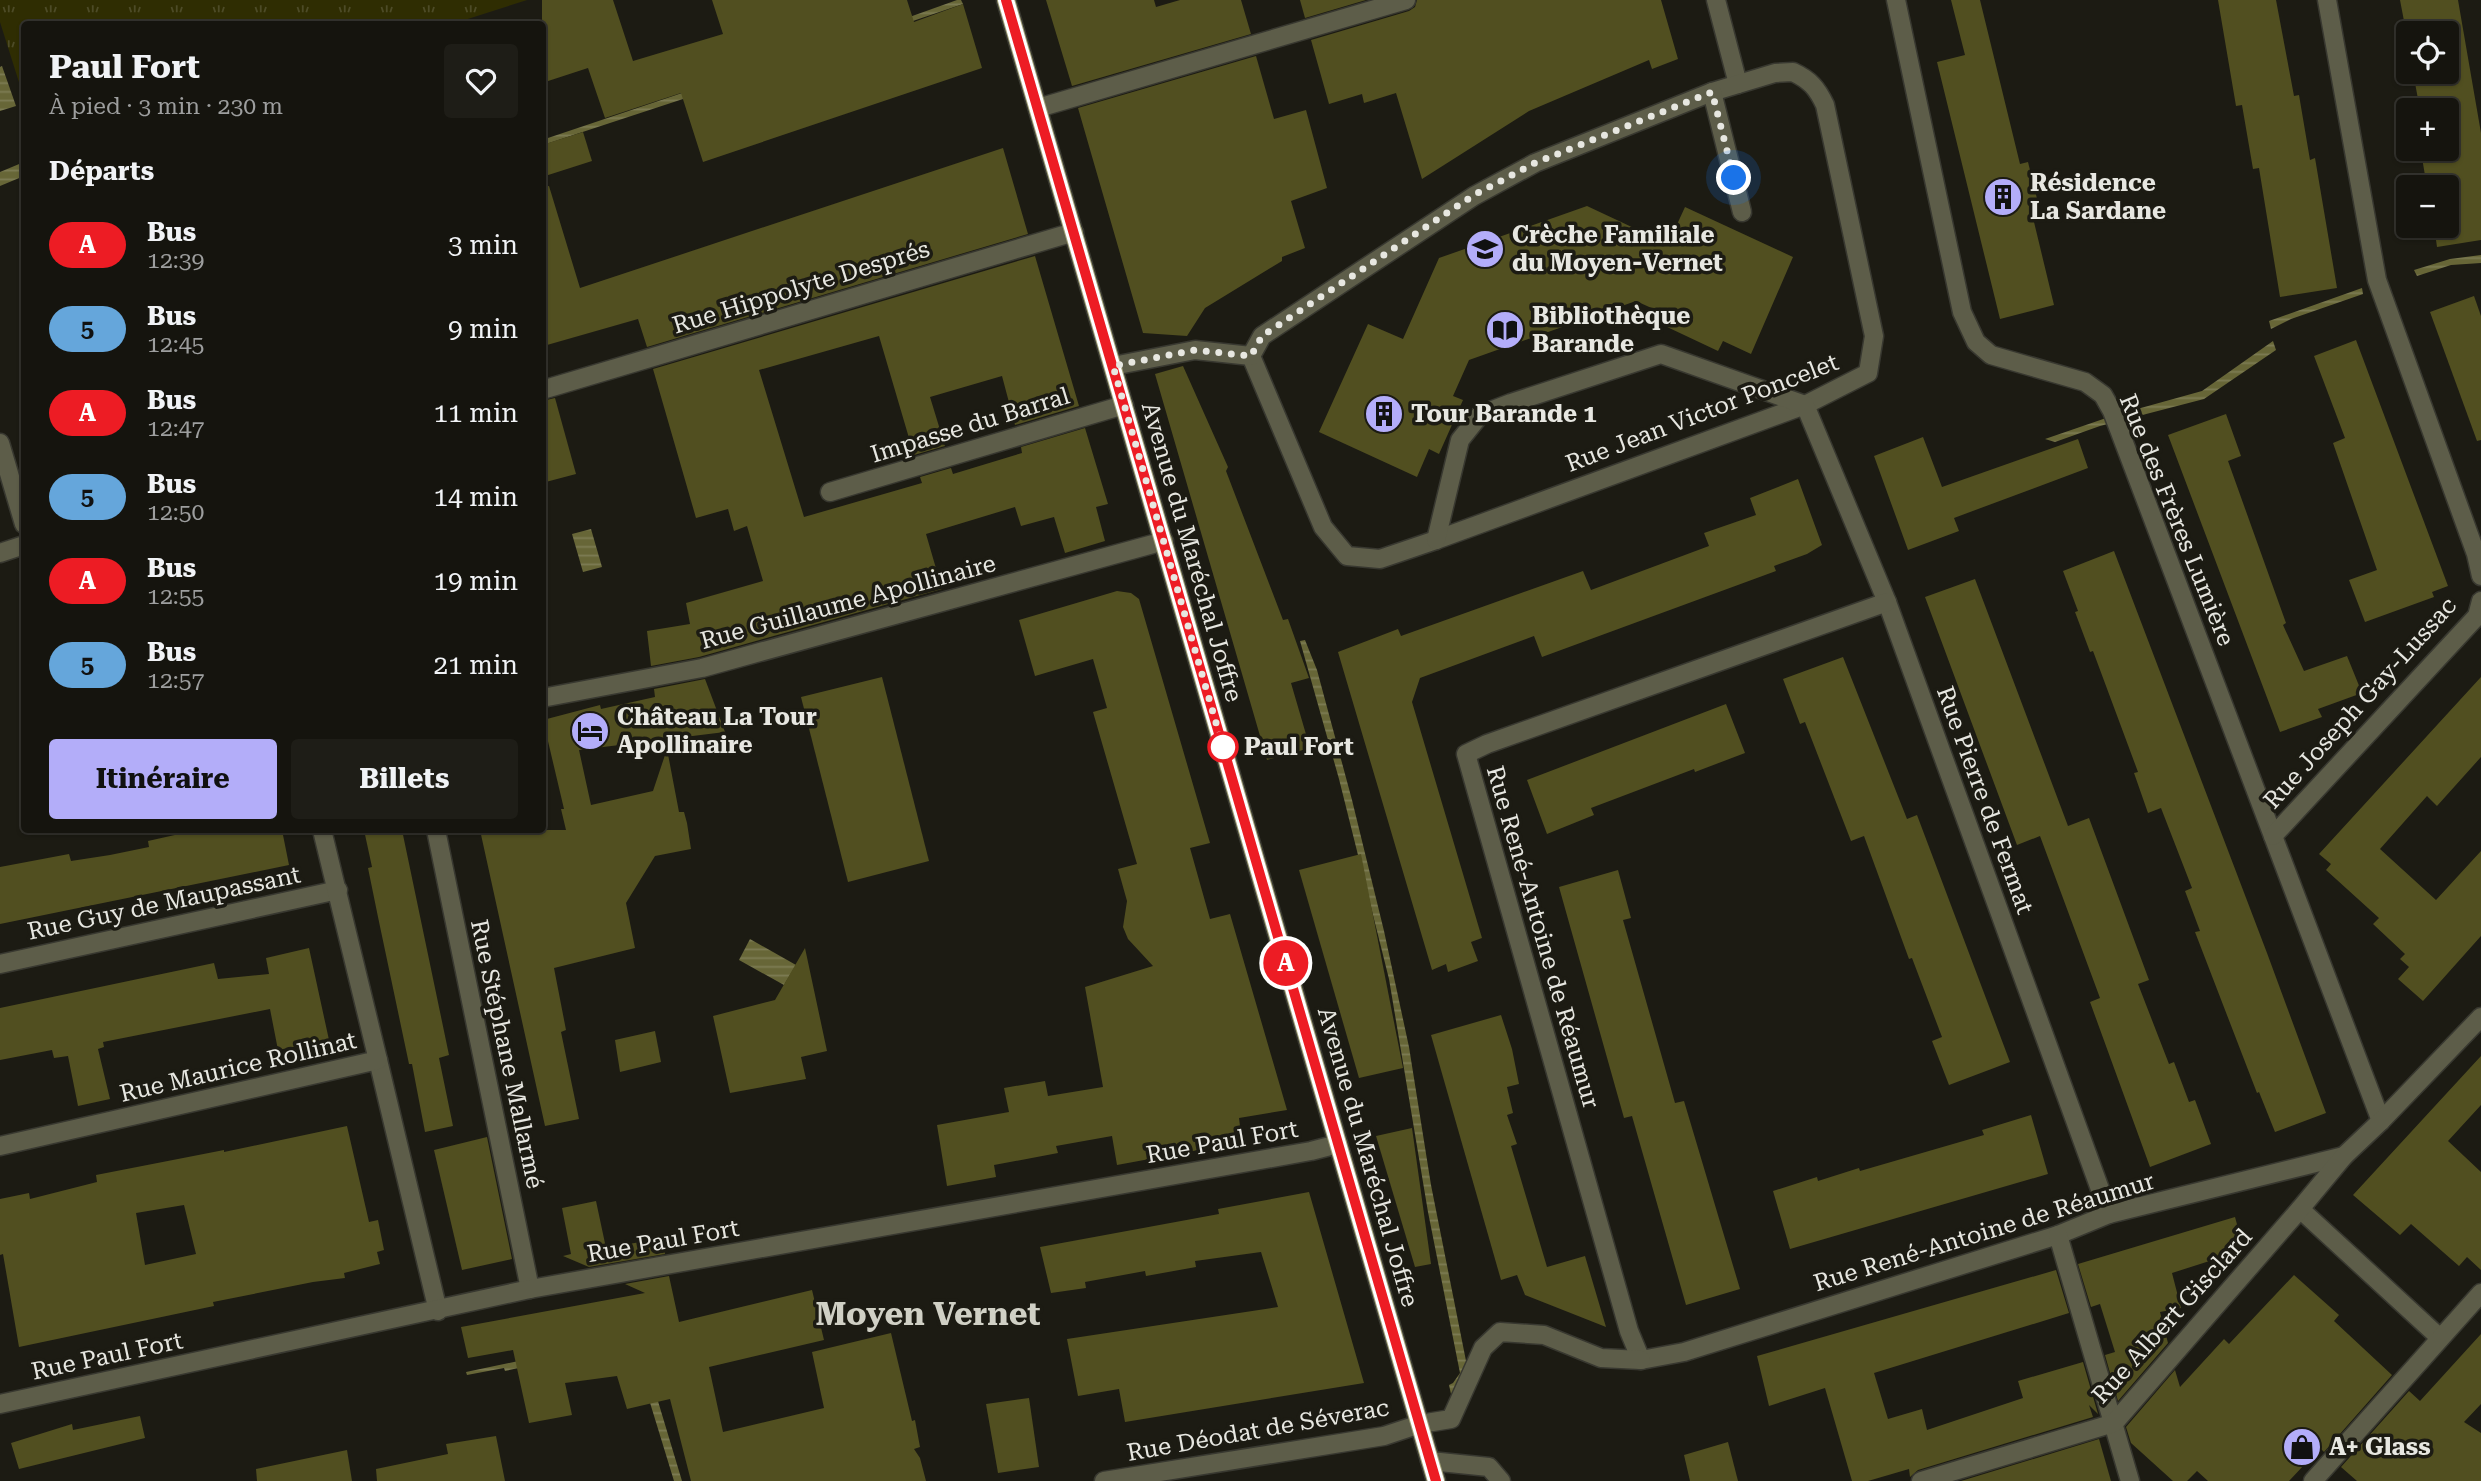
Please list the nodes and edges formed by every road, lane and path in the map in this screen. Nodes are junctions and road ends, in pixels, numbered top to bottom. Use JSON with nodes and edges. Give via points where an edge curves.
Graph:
{"nodes":[{"id":1,"x":1006,"y":0,"type":"edge"},
{"id":2,"x":1406,"y":0,"type":"edge"},
{"id":3,"x":1716,"y":0,"type":"edge"},
{"id":4,"x":1896,"y":0,"type":"edge"},
{"id":5,"x":2327,"y":0,"type":"edge"},
{"id":6,"x":1738,"y":84,"type":"junction"},
{"id":7,"x":1712,"y":92,"type":"junction"},
{"id":8,"x":1038,"y":108,"type":"junction"},
{"id":9,"x":1742,"y":212,"type":"dead end"},
{"id":10,"x":1074,"y":232,"type":"junction"},
{"id":11,"x":1251,"y":356,"type":"junction"},
{"id":12,"x":1113,"y":366,"type":"junction"},
{"id":13,"x":546,"y":389,"type":"edge"},
{"id":14,"x":1124,"y":405,"type":"junction"},
{"id":15,"x":1804,"y":405,"type":"junction"},
{"id":16,"x":0,"y":443,"type":"edge"},
{"id":17,"x":830,"y":492,"type":"dead end"},
{"id":18,"x":21,"y":514,"type":"edge"},
{"id":19,"x":1436,"y":540,"type":"junction"},
{"id":20,"x":1164,"y":541,"type":"junction"},
{"id":21,"x":21,"y":546,"type":"edge"},
{"id":22,"x":0,"y":553,"type":"edge"},
{"id":23,"x":2481,"y":576,"type":"edge"},
{"id":24,"x":2481,"y":601,"type":"edge"},
{"id":25,"x":1887,"y":602,"type":"junction"},
{"id":26,"x":546,"y":697,"type":"edge"},
{"id":27,"x":323,"y":833,"type":"edge"},
{"id":28,"x":437,"y":833,"type":"edge"},
{"id":29,"x":2273,"y":836,"type":"junction"},
{"id":30,"x":338,"y":890,"type":"junction"},
{"id":31,"x":0,"y":964,"type":"edge"},
{"id":32,"x":2481,"y":1017,"type":"edge"},
{"id":33,"x":378,"y":1060,"type":"junction"},
{"id":34,"x":2381,"y":1121,"type":"junction"},
{"id":35,"x":1338,"y":1144,"type":"junction"},
{"id":36,"x":0,"y":1146,"type":"edge"},
{"id":37,"x":2344,"y":1156,"type":"junction"},
{"id":38,"x":2300,"y":1209,"type":"junction"},
{"id":39,"x":2109,"y":1214,"type":"junction"},
{"id":40,"x":2057,"y":1236,"type":"junction"},
{"id":41,"x":530,"y":1289,"type":"junction"},
{"id":42,"x":2481,"y":1293,"type":"edge"},
{"id":43,"x":438,"y":1311,"type":"junction"},
{"id":44,"x":2439,"y":1337,"type":"junction"},
{"id":45,"x":1641,"y":1360,"type":"junction"},
{"id":46,"x":0,"y":1404,"type":"edge"},
{"id":47,"x":2113,"y":1423,"type":"junction"},
{"id":48,"x":1420,"y":1424,"type":"junction"},
{"id":49,"x":1430,"y":1461,"type":"junction"},
{"id":50,"x":1104,"y":1481,"type":"edge"},
{"id":51,"x":1436,"y":1481,"type":"edge"},
{"id":52,"x":1501,"y":1481,"type":"edge"},
{"id":53,"x":1921,"y":1481,"type":"edge"},
{"id":54,"x":2130,"y":1481,"type":"edge"},
{"id":55,"x":2313,"y":1481,"type":"edge"}],
"edges":[{"from":1,"to":8,"type":"main road","name":"Avenue du Maréchal Joffre"},
{"from":2,"to":8,"type":"street"},
{"from":3,"to":6,"type":"street"},
{"from":4,"to":29,"type":"street","name":"Rue des Frères Lumière","via":[[1962,312],[1976,342],[1991,355],[2085,382],[2103,395]]},
{"from":5,"to":23,"type":"street","via":[[2377,280]]},
{"from":6,"to":7,"type":"street","name":"Rue Jean Victor Poncelet"},
{"from":6,"to":15,"type":"street","name":"Rue Jean Victor Poncelet","via":[[1793,72],[1809,79],[1820,93],[1874,336],[1868,373]]},
{"from":7,"to":9,"type":"street"},
{"from":7,"to":11,"type":"street","name":"Rue Jean Victor Poncelet","via":[[1535,163],[1474,195],[1262,336]]},
{"from":8,"to":10,"type":"main road","name":"Avenue du Maréchal Joffre"},
{"from":10,"to":12,"type":"main road","name":"Avenue du Maréchal Joffre"},
{"from":10,"to":13,"type":"street","name":"Rue Hippolyte Després"},
{"from":11,"to":12,"type":"street","via":[[1195,350]]},
{"from":11,"to":19,"type":"street","name":"Rue Jean Victor Poncelet","via":[[1322,527],[1348,556],[1380,559]]},
{"from":12,"to":14,"type":"main road","name":"Avenue du Maréchal Joffre"},
{"from":14,"to":17,"type":"street","name":"Impasse du Barral"},
{"from":14,"to":20,"type":"main road","name":"Avenue du Maréchal Joffre"},
{"from":15,"to":19,"type":"street","name":"Rue Jean Victor Poncelet"},
{"from":15,"to":19,"type":"street","via":[[1661,354],[1511,403],[1480,415],[1460,440]]},
{"from":15,"to":25,"type":"street","name":"Rue Pierre de Fermat"},
{"from":16,"to":18,"type":"street"},
{"from":20,"to":26,"type":"street","name":"Rue Guillaume Apollinaire","via":[[702,668]]},
{"from":20,"to":35,"type":"main road","name":"Avenue du Maréchal Joffre"},
{"from":21,"to":22,"type":"street"},
{"from":24,"to":29,"type":"street","name":"Rue Joseph Gay-Lussac","via":[[2477,616]]},
{"from":25,"to":39,"type":"street","name":"Rue Pierre de Fermat"},
{"from":25,"to":45,"type":"street","name":"Rue René-Antoine de Réaumur","via":[[1466,754]]},
{"from":27,"to":30,"type":"street","name":"Rue Maurice Rollinat"},
{"from":28,"to":41,"type":"street","name":"Rue Stéphane Mallarmé"},
{"from":29,"to":34,"type":"street","name":"Rue des Frères Lumière"},
{"from":30,"to":31,"type":"street","name":"Rue Guy de Maupassant"},
{"from":30,"to":33,"type":"street","name":"Rue Maurice Rollinat"},
{"from":32,"to":34,"type":"street","name":"Rue Albert Gisclard"},
{"from":33,"to":36,"type":"street","name":"Rue Maurice Rollinat"},
{"from":33,"to":43,"type":"street"},
{"from":34,"to":37,"type":"street","name":"Rue Albert Gisclard"},
{"from":35,"to":41,"type":"street","name":"Rue Paul Fort"},
{"from":35,"to":48,"type":"main road","name":"Avenue du Maréchal Joffre"},
{"from":37,"to":38,"type":"street","name":"Rue Albert Gisclard"},
{"from":37,"to":39,"type":"street","name":"Rue René-Antoine de Réaumur"},
{"from":38,"to":44,"type":"street"},
{"from":38,"to":47,"type":"street","name":"Rue Albert Gisclard"},
{"from":39,"to":40,"type":"street","name":"Rue René-Antoine de Réaumur"},
{"from":40,"to":45,"type":"street","name":"Rue René-Antoine de Réaumur","via":[[1684,1352]]},
{"from":40,"to":47,"type":"street"},
{"from":41,"to":43,"type":"street","name":"Rue Paul Fort"},
{"from":42,"to":44,"type":"street"},
{"from":43,"to":46,"type":"street","name":"Rue Paul Fort"},
{"from":44,"to":55,"type":"street"},
{"from":45,"to":48,"type":"street","name":"Rue René-Antoine de Réaumur","via":[[1601,1359],[1544,1335],[1500,1332],[1483,1348],[1451,1419]]},
{"from":47,"to":53,"type":"street","name":"Rue Albert Gisclard"},
{"from":47,"to":54,"type":"street"},
{"from":48,"to":49,"type":"main road","name":"Avenue du Maréchal Joffre"},
{"from":48,"to":50,"type":"street","name":"Rue Déodat de Séverac","via":[[1384,1436]]},
{"from":49,"to":51,"type":"main road","name":"Avenue du Maréchal Joffre"},
{"from":49,"to":52,"type":"street","via":[[1489,1466]]}]}
